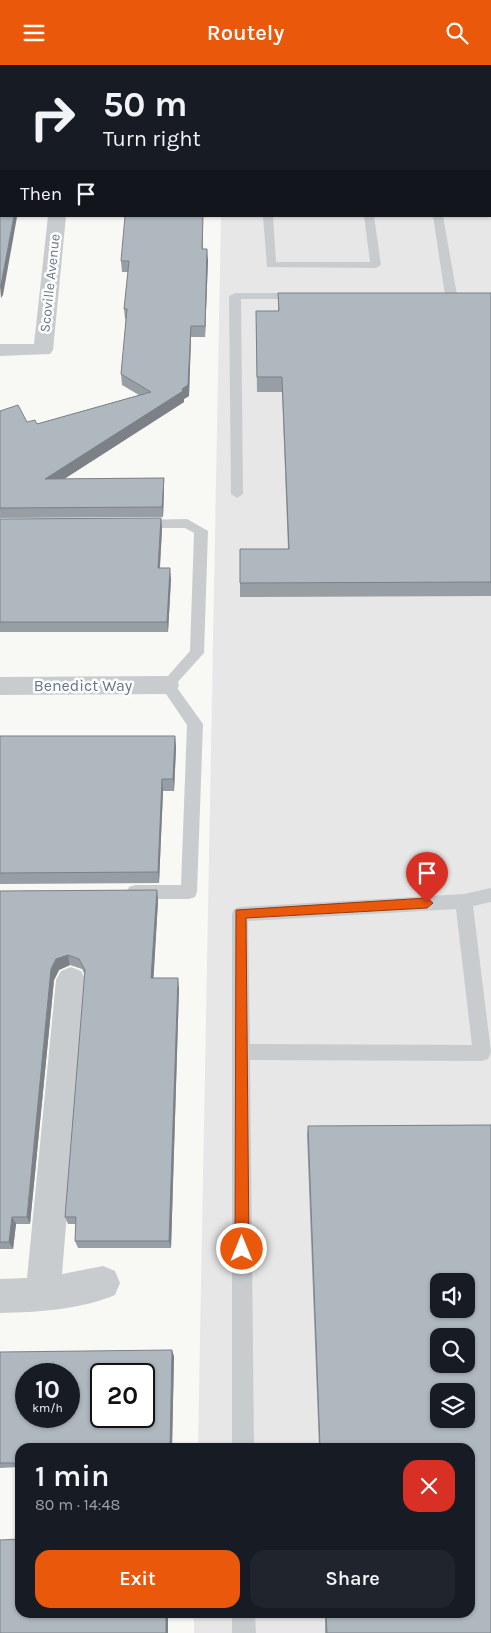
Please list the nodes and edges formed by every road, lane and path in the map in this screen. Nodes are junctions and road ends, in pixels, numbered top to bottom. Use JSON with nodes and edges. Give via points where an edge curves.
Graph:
{"nodes":[{"id":1,"x":57,"y":217,"type":"edge"},
{"id":2,"x":268,"y":217,"type":"edge"},
{"id":3,"x":369,"y":217,"type":"edge"},
{"id":4,"x":438,"y":217,"type":"edge"},
{"id":5,"x":467,"y":295,"type":"edge"},
{"id":6,"x":314,"y":296,"type":"edge"},
{"id":7,"x":0,"y":350,"type":"edge"},
{"id":8,"x":237,"y":494,"type":"dead end"},
{"id":9,"x":128,"y":524,"type":"edge"},
{"id":10,"x":167,"y":685,"type":"junction"},
{"id":11,"x":0,"y":686,"type":"edge"},
{"id":12,"x":120,"y":892,"type":"edge"},
{"id":13,"x":491,"y":895,"type":"edge"},
{"id":14,"x":464,"y":901,"type":"junction"},
{"id":15,"x":71,"y":980,"type":"dead end"},
{"id":16,"x":241,"y":1051,"type":"junction"},
{"id":17,"x":103,"y":1283,"type":"dead end"},
{"id":18,"x":43,"y":1295,"type":"junction"},
{"id":19,"x":0,"y":1296,"type":"edge"},
{"id":20,"x":243,"y":1443,"type":"edge"},
{"id":21,"x":244,"y":1618,"type":"edge"},
{"id":22,"x":244,"y":1633,"type":"edge"}],
"edges":[{"from":1,"to":7,"type":"street","name":"Scoville Avenue","via":[[43,350]]},
{"from":2,"to":3,"type":"lane","via":[[271,265],[376,265]]},
{"from":4,"to":5,"type":"lane","via":[[446,295]]},
{"from":6,"to":8,"type":"lane","via":[[235,296]]},
{"from":9,"to":10,"type":"lane","via":[[188,523],[201,531],[197,653]]},
{"from":10,"to":11,"type":"street","name":"Benedict Way"},
{"from":10,"to":12,"type":"lane","via":[[195,724],[189,892]]},
{"from":13,"to":14,"type":"lane"},
{"from":14,"to":16,"type":"lane","via":[[240,914]]},
{"from":14,"to":16,"type":"lane","via":[[482,1053]]},
{"from":15,"to":18,"type":"street"},
{"from":16,"to":20,"type":"lane"},
{"from":17,"to":18,"type":"street"},
{"from":18,"to":19,"type":"street"},
{"from":21,"to":22,"type":"lane"}]}
